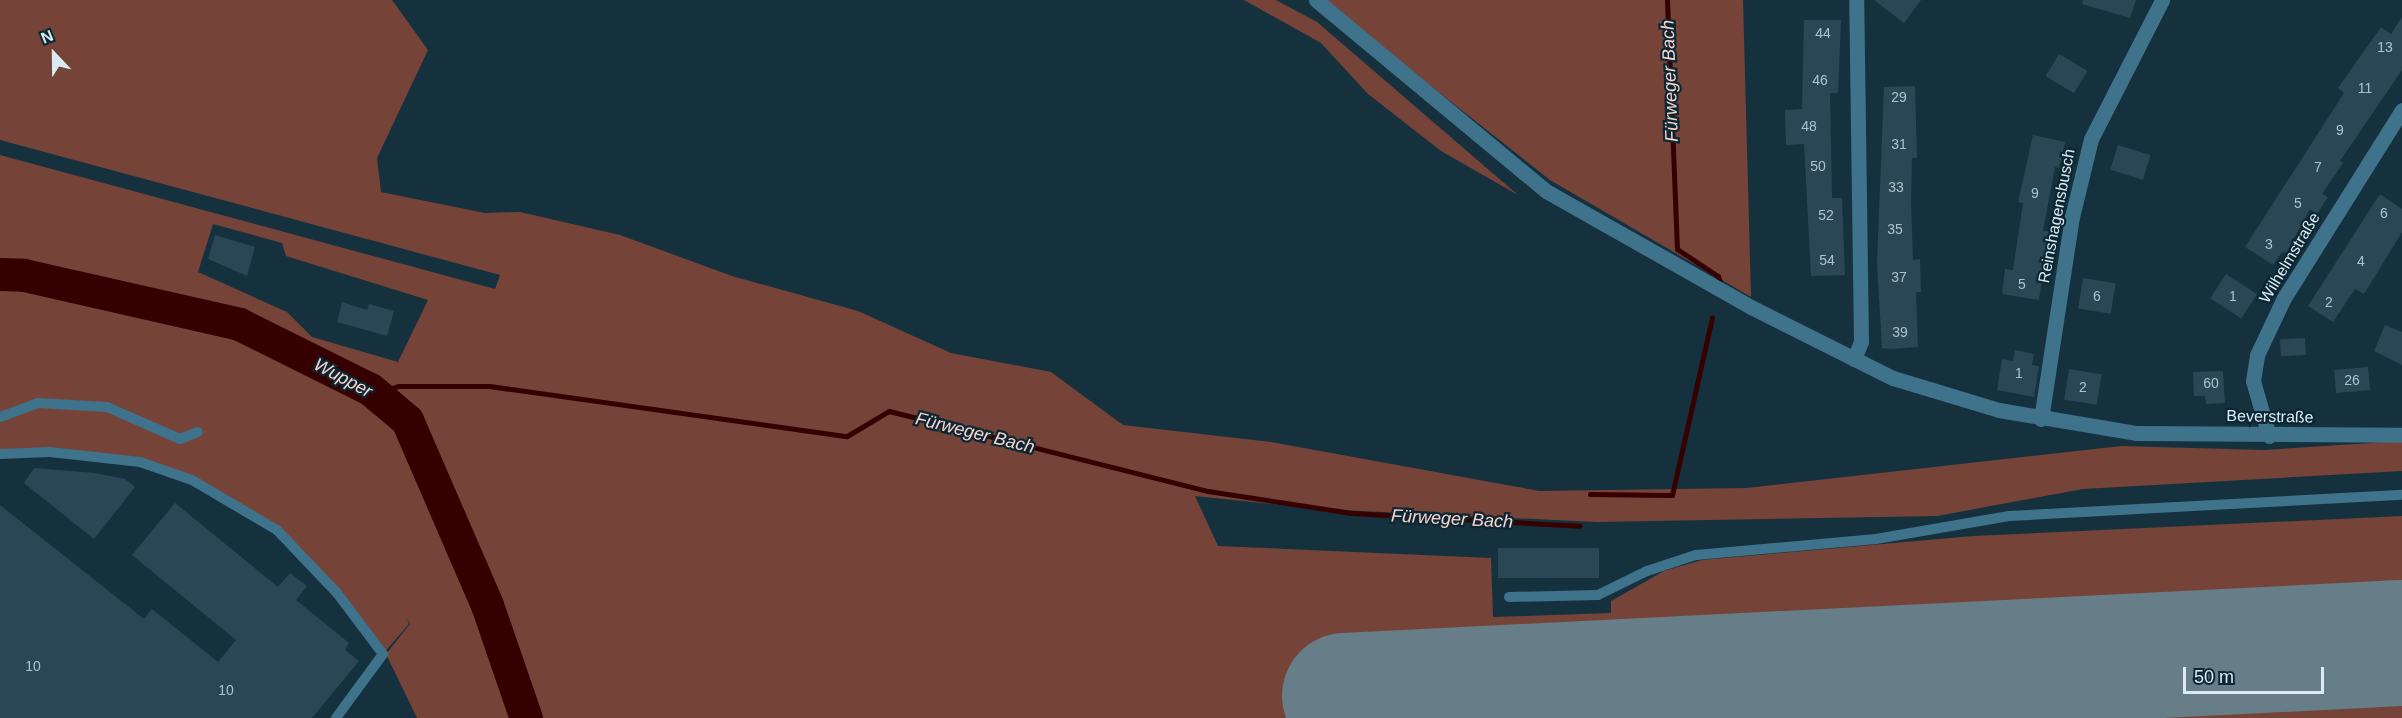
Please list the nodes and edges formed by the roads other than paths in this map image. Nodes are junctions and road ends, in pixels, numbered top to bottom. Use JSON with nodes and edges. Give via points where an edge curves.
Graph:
{"nodes":[{"id":1,"x":1316,"y":0,"type":"edge"},
{"id":2,"x":1856,"y":0,"type":"edge"},
{"id":3,"x":2162,"y":0,"type":"edge"},
{"id":4,"x":2402,"y":110,"type":"edge"},
{"id":5,"x":2397,"y":126,"type":"edge"},
{"id":6,"x":1854,"y":359,"type":"junction"},
{"id":7,"x":0,"y":417,"type":"edge"},
{"id":8,"x":2041,"y":419,"type":"junction"},
{"id":9,"x":198,"y":432,"type":"dead end"},
{"id":10,"x":2402,"y":435,"type":"edge"},
{"id":11,"x":2269,"y":436,"type":"junction"},
{"id":12,"x":0,"y":454,"type":"edge"},
{"id":13,"x":2402,"y":495,"type":"edge"},
{"id":14,"x":1509,"y":597,"type":"dead end"},
{"id":15,"x":336,"y":718,"type":"edge"}],
"edges":[{"from":1,"to":6,"type":"street","name":"Beverstraße","via":[[1546,191],[1751,307]]},
{"from":2,"to":6,"type":"street","via":[[1861,342]]},
{"from":3,"to":8,"type":"street","name":"Reinshagensbusch","via":[[2091,139],[2072,217]]},
{"from":4,"to":5,"type":"street","name":"Wilhelmstraße"},
{"from":5,"to":11,"type":"street","name":"Wilhelmstraße","via":[[2284,298],[2258,355],[2253,381]]},
{"from":6,"to":8,"type":"street","name":"Beverstraße","via":[[1893,378]]},
{"from":7,"to":9,"type":"lane","via":[[38,403],[106,407],[180,439]]},
{"from":8,"to":11,"type":"street","name":"Beverstraße","via":[[2137,433]]},
{"from":10,"to":11,"type":"street","name":"Beverstraße"},
{"from":12,"to":15,"type":"lane","via":[[51,452],[140,462],[192,480],[277,530],[337,593],[383,654]]},
{"from":13,"to":14,"type":"lane","via":[[2009,516],[1876,539],[1696,555],[1647,570],[1598,595]]}]}
